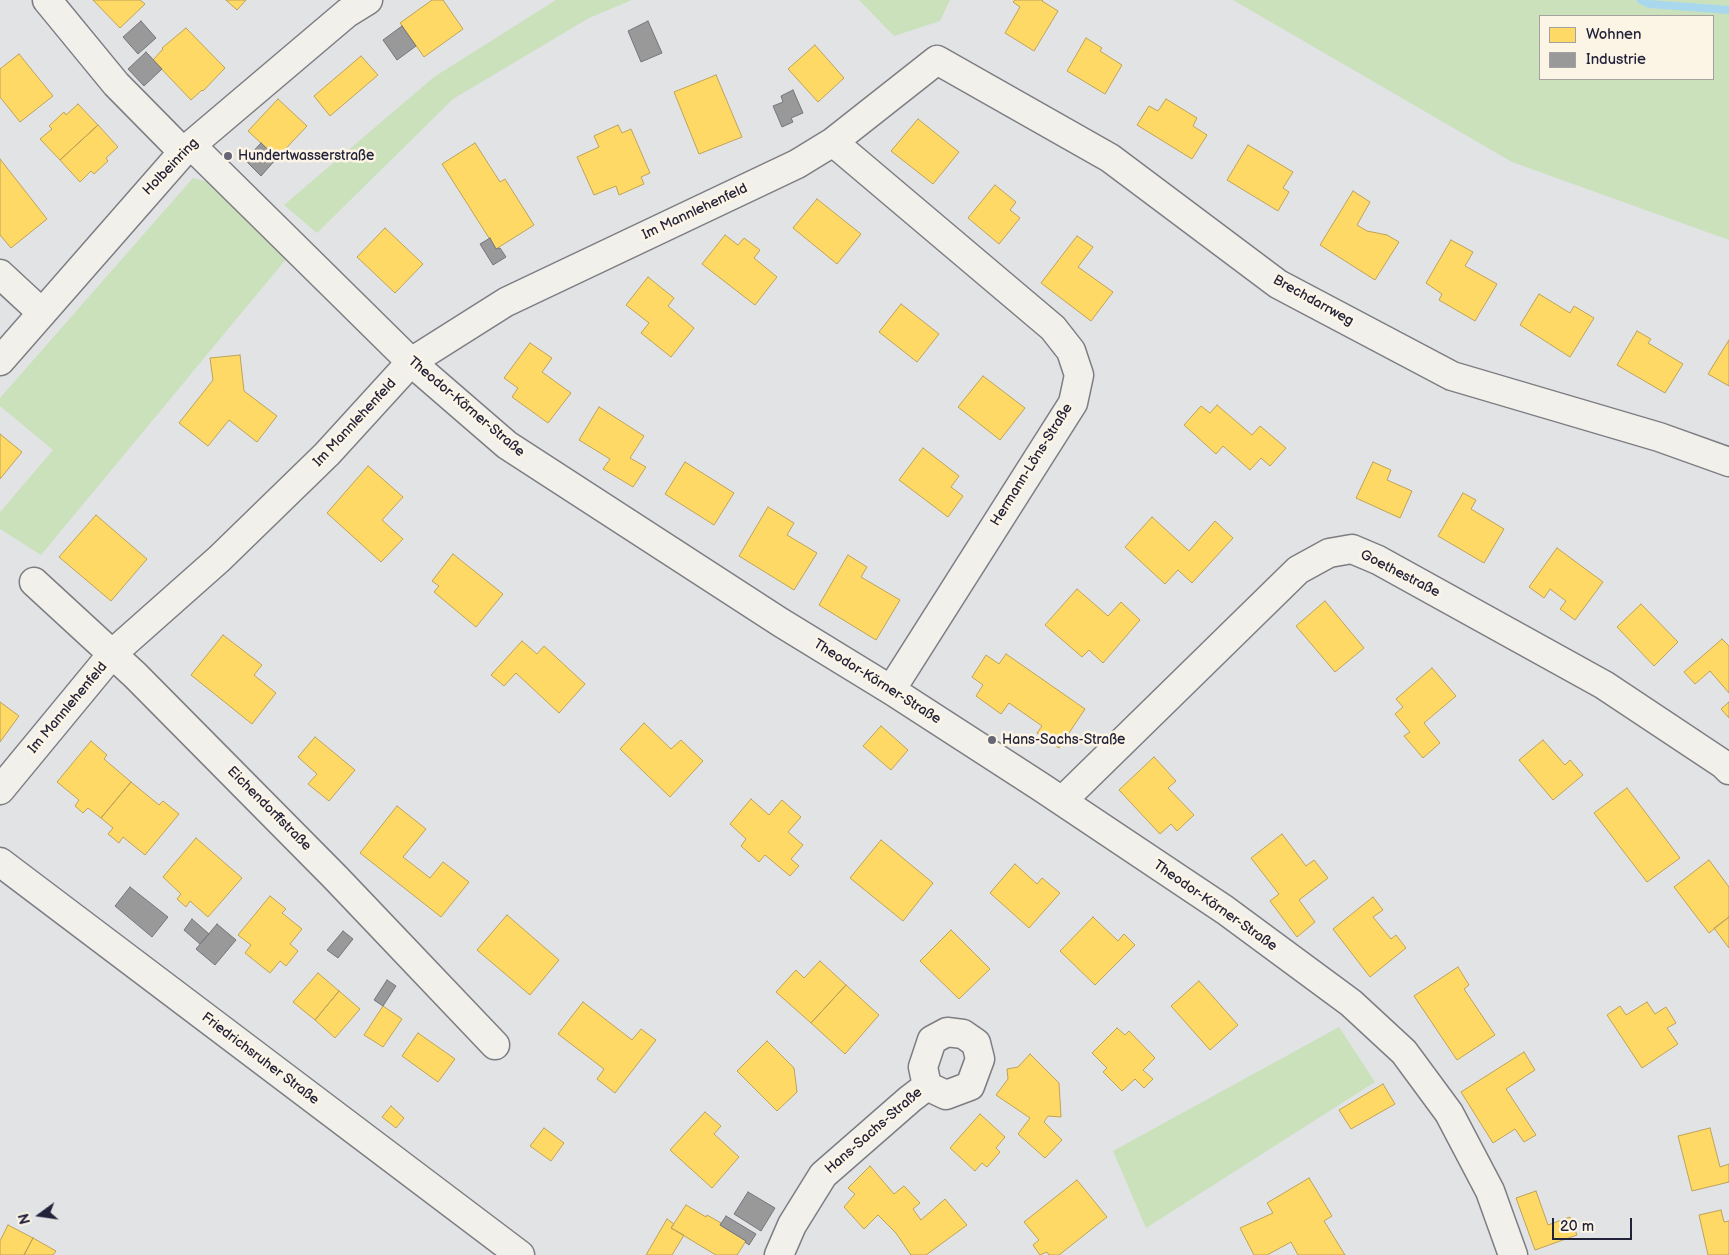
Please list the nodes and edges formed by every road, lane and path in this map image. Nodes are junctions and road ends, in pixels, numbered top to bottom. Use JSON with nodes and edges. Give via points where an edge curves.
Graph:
{"nodes":[{"id":1,"x":47,"y":0,"type":"edge"},
{"id":2,"x":350,"y":4,"type":"edge"},
{"id":3,"x":937,"y":60,"type":"joint"},
{"id":4,"x":833,"y":142,"type":"junction"},
{"id":5,"x":187,"y":148,"type":"junction"},
{"id":6,"x":0,"y":274,"type":"edge"},
{"id":7,"x":41,"y":312,"type":"junction"},
{"id":8,"x":0,"y":360,"type":"edge"},
{"id":9,"x":411,"y":362,"type":"junction"},
{"id":10,"x":1729,"y":462,"type":"edge"},
{"id":11,"x":34,"y":582,"type":"dead end"},
{"id":12,"x":113,"y":653,"type":"junction"},
{"id":13,"x":891,"y":690,"type":"junction"},
{"id":14,"x":1729,"y":770,"type":"edge"},
{"id":15,"x":0,"y":790,"type":"edge"},
{"id":16,"x":1062,"y":801,"type":"junction"},
{"id":17,"x":0,"y":862,"type":"edge"},
{"id":18,"x":495,"y":1045,"type":"dead end"},
{"id":19,"x":926,"y":1086,"type":"dead end"},
{"id":20,"x":520,"y":1255,"type":"edge"},
{"id":21,"x":779,"y":1255,"type":"edge"},
{"id":22,"x":1513,"y":1255,"type":"edge"}],
"edges":[{"from":1,"to":5,"type":"street","via":[[116,84]]},
{"from":2,"to":5,"type":"street","name":"Holbeinring"},
{"from":3,"to":4,"type":"street","name":"Im Mannlehenfeld"},
{"from":3,"to":10,"type":"street","name":"Brechdarrweg","via":[[1110,158],[1278,284],[1452,376],[1659,437]]},
{"from":4,"to":9,"type":"street","name":"Im Mannlehenfeld","via":[[797,164],[506,302]]},
{"from":4,"to":13,"type":"street","name":"Hermann-Löns-Straße","via":[[1054,328],[1071,351],[1079,375],[1073,403]]},
{"from":5,"to":7,"type":"street","name":"Holbeinring"},
{"from":5,"to":9,"type":"street","name":"Theodor-Körner-Straße"},
{"from":6,"to":7,"type":"street"},
{"from":7,"to":8,"type":"street","name":"Holbeinring"},
{"from":9,"to":12,"type":"street","name":"Im Mannlehenfeld","via":[[327,454],[219,559]]},
{"from":9,"to":13,"type":"street","name":"Theodor-Körner-Straße","via":[[507,445]]},
{"from":11,"to":12,"type":"street","name":"Eichendorffstraße"},
{"from":12,"to":15,"type":"street","name":"Im Mannlehenfeld"},
{"from":12,"to":18,"type":"street","name":"Eichendorffstraße","via":[[336,878]]},
{"from":13,"to":16,"type":"street","name":"Theodor-Körner-Straße"},
{"from":14,"to":16,"type":"street","name":"Goethestraße","via":[[1604,685],[1378,560],[1352,549],[1329,553],[1298,570]]},
{"from":16,"to":22,"type":"street","name":"Theodor-Körner-Straße","via":[[1232,916],[1351,1004],[1404,1052],[1453,1122],[1490,1191]]},
{"from":17,"to":20,"type":"street","name":"Friedrichsruher Straße"},
{"from":19,"to":21,"type":"street","name":"Hans-Sachs-Straße","via":[[823,1174],[792,1224]]}]}
